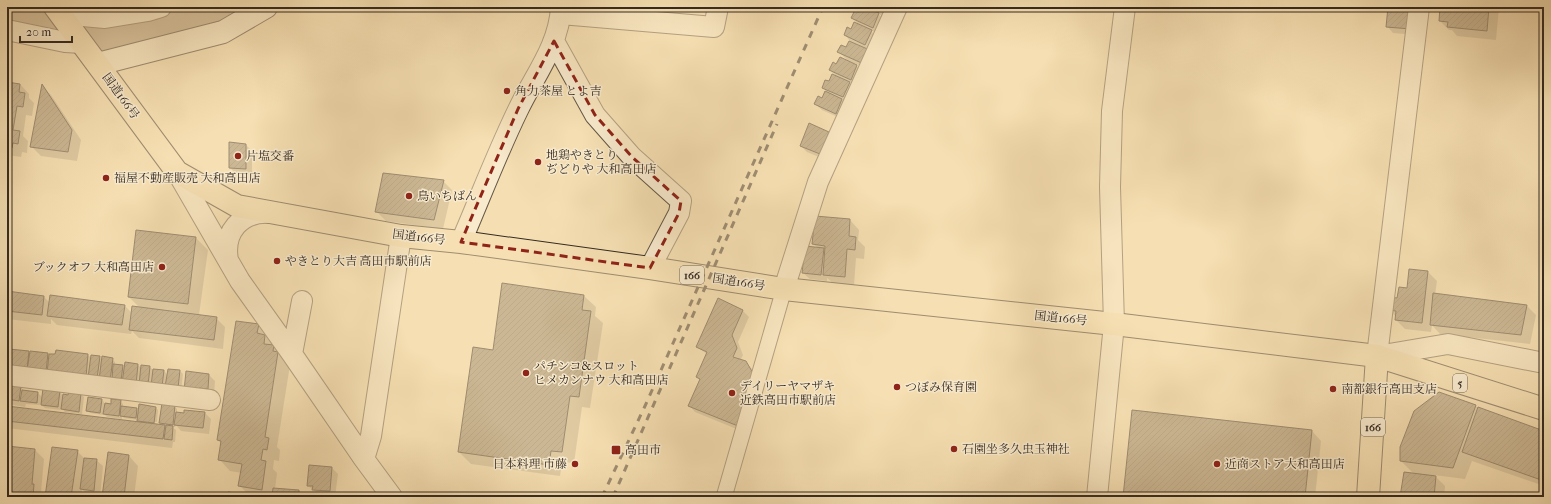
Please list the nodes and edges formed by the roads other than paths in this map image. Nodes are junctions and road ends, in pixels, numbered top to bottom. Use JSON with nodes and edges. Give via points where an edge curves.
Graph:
{"nodes":[{"id":1,"x":161,"y":7,"type":"edge"},
{"id":2,"x":266,"y":7,"type":"edge"},
{"id":3,"x":718,"y":7,"type":"edge"},
{"id":4,"x":897,"y":7,"type":"edge"},
{"id":5,"x":1126,"y":7,"type":"edge"},
{"id":6,"x":1419,"y":7,"type":"edge"},
{"id":7,"x":561,"y":11,"type":"edge"},
{"id":8,"x":60,"y":14,"type":"edge"},
{"id":9,"x":7,"y":30,"type":"edge"},
{"id":10,"x":554,"y":41,"type":"junction"},
{"id":11,"x":82,"y":43,"type":"junction"},
{"id":12,"x":98,"y":64,"type":"junction"},
{"id":13,"x":177,"y":172,"type":"junction"},
{"id":14,"x":278,"y":214,"type":"junction"},
{"id":15,"x":401,"y":236,"type":"junction"},
{"id":16,"x":461,"y":242,"type":"junction"},
{"id":17,"x":228,"y":260,"type":"junction"},
{"id":18,"x":650,"y":268,"type":"junction"},
{"id":19,"x":784,"y":289,"type":"junction"},
{"id":20,"x":302,"y":301,"type":"dead end"},
{"id":21,"x":1114,"y":324,"type":"junction"},
{"id":22,"x":292,"y":354,"type":"junction"},
{"id":23,"x":1377,"y":356,"type":"junction"},
{"id":24,"x":1544,"y":363,"type":"edge"},
{"id":25,"x":7,"y":375,"type":"edge"},
{"id":26,"x":210,"y":400,"type":"dead end"},
{"id":27,"x":1544,"y":409,"type":"edge"},
{"id":28,"x":364,"y":459,"type":"junction"},
{"id":29,"x":392,"y":497,"type":"edge"},
{"id":30,"x":724,"y":497,"type":"edge"},
{"id":31,"x":1097,"y":497,"type":"edge"},
{"id":32,"x":1368,"y":497,"type":"edge"}],
"edges":[{"from":1,"to":8,"type":"street","via":[[106,18]]},
{"from":2,"to":12,"type":"main road","via":[[223,32]]},
{"from":3,"to":7,"type":"street","via":[[714,27]]},
{"from":4,"to":19,"type":"street","via":[[818,182]]},
{"from":5,"to":21,"type":"street","via":[[1112,118],[1110,187]]},
{"from":6,"to":23,"type":"street"},
{"from":7,"to":10,"type":"street"},
{"from":8,"to":11,"type":"main road","name":"国道166号","number":"166"},
{"from":9,"to":11,"type":"street","via":[[64,42]]},
{"from":10,"to":16,"type":"street","via":[[518,109]]},
{"from":10,"to":18,"type":"street","via":[[595,115],[632,157],[681,201],[680,213]]},
{"from":11,"to":12,"type":"main road","name":"国道166号","number":"166"},
{"from":12,"to":13,"type":"main road","name":"国道166号","number":"166"},
{"from":13,"to":14,"type":"main road","name":"国道166号","number":"166","via":[[237,206]]},
{"from":13,"to":17,"type":"street"},
{"from":14,"to":15,"type":"main road","name":"国道166号","number":"166"},
{"from":14,"to":17,"type":"street","via":[[268,212],[250,215],[235,226],[226,250]]},
{"from":15,"to":16,"type":"main road","name":"国道166号","number":"166"},
{"from":15,"to":28,"type":"street","via":[[372,436]]},
{"from":16,"to":18,"type":"main road","name":"国道166号","number":"166"},
{"from":17,"to":22,"type":"street"},
{"from":18,"to":19,"type":"main road","name":"国道166号","number":"166"},
{"from":19,"to":21,"type":"main road","name":"国道166号","number":"166"},
{"from":19,"to":30,"type":"street"},
{"from":20,"to":22,"type":"street"},
{"from":21,"to":23,"type":"main road","name":"国道166号","number":"166"},
{"from":21,"to":31,"type":"street"},
{"from":22,"to":28,"type":"street"},
{"from":23,"to":24,"type":"street","via":[[1448,344]]},
{"from":23,"to":27,"type":"main road","number":"5"},
{"from":23,"to":32,"type":"main road","number":"166"},
{"from":25,"to":26,"type":"street"},
{"from":28,"to":29,"type":"street"}]}
